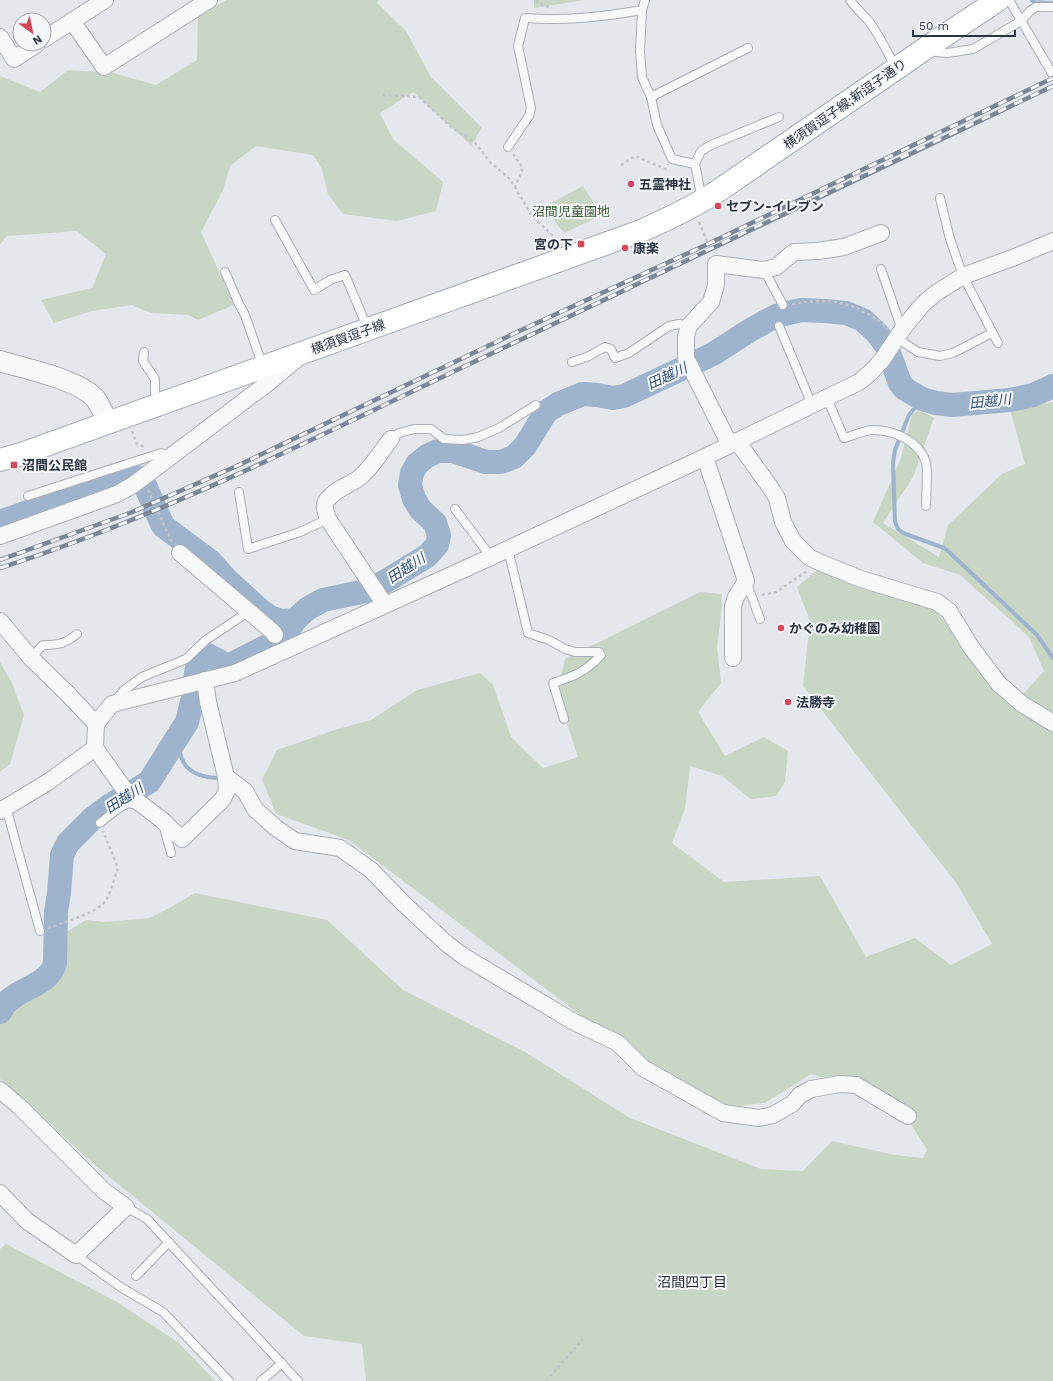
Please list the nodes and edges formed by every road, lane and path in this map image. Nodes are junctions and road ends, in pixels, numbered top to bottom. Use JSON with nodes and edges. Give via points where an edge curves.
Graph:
{"nodes":[{"id":1,"x":105,"y":0,"type":"edge"},
{"id":2,"x":209,"y":0,"type":"edge"},
{"id":3,"x":645,"y":0,"type":"edge"},
{"id":4,"x":850,"y":0,"type":"edge"},
{"id":5,"x":998,"y":0,"type":"edge"},
{"id":6,"x":1009,"y":0,"type":"edge"},
{"id":7,"x":1053,"y":7,"type":"edge"},
{"id":8,"x":642,"y":10,"type":"junction"},
{"id":9,"x":1021,"y":20,"type":"junction"},
{"id":10,"x":72,"y":21,"type":"junction"},
{"id":11,"x":52,"y":34,"type":"edge"},
{"id":12,"x":0,"y":37,"type":"edge"},
{"id":13,"x":929,"y":46,"type":"junction"},
{"id":14,"x":748,"y":48,"type":"dead end"},
{"id":15,"x":25,"y":52,"type":"edge"},
{"id":16,"x":896,"y":69,"type":"junction"},
{"id":17,"x":1053,"y":76,"type":"edge"},
{"id":18,"x":383,"y":94,"type":"dead end"},
{"id":19,"x":651,"y":97,"type":"junction"},
{"id":20,"x":779,"y":117,"type":"dead end"},
{"id":21,"x":508,"y":147,"type":"joint"},
{"id":22,"x":695,"y":164,"type":"junction"},
{"id":23,"x":621,"y":165,"type":"dead end"},
{"id":24,"x":663,"y":168,"type":"dead end"},
{"id":25,"x":515,"y":187,"type":"junction"},
{"id":26,"x":940,"y":198,"type":"dead end"},
{"id":27,"x":697,"y":204,"type":"junction"},
{"id":28,"x":275,"y":220,"type":"dead end"},
{"id":29,"x":881,"y":233,"type":"dead end"},
{"id":30,"x":1053,"y":241,"type":"edge"},
{"id":31,"x":564,"y":259,"type":"junction"},
{"id":32,"x":716,"y":264,"type":"junction"},
{"id":33,"x":764,"y":270,"type":"junction"},
{"id":34,"x":881,"y":270,"type":"dead end"},
{"id":35,"x":225,"y":272,"type":"dead end"},
{"id":36,"x":963,"y":276,"type":"junction"},
{"id":37,"x":784,"y":305,"type":"joint"},
{"id":38,"x":689,"y":326,"type":"junction"},
{"id":39,"x":779,"y":326,"type":"dead end"},
{"id":40,"x":368,"y":330,"type":"junction"},
{"id":41,"x":992,"y":333,"type":"junction"},
{"id":42,"x":898,"y":337,"type":"junction"},
{"id":43,"x":998,"y":342,"type":"dead end"},
{"id":44,"x":144,"y":352,"type":"dead end"},
{"id":45,"x":304,"y":353,"type":"junction"},
{"id":46,"x":0,"y":361,"type":"edge"},
{"id":47,"x":572,"y":362,"type":"dead end"},
{"id":48,"x":263,"y":368,"type":"junction"},
{"id":49,"x":827,"y":398,"type":"junction"},
{"id":50,"x":536,"y":405,"type":"dead end"},
{"id":51,"x":812,"y":405,"type":"junction"},
{"id":52,"x":155,"y":406,"type":"junction"},
{"id":53,"x":117,"y":419,"type":"junction"},
{"id":54,"x":391,"y":439,"type":"joint"},
{"id":55,"x":733,"y":443,"type":"junction"},
{"id":56,"x":166,"y":454,"type":"junction"},
{"id":57,"x":705,"y":457,"type":"junction"},
{"id":58,"x":0,"y":460,"type":"edge"},
{"id":59,"x":142,"y":482,"type":"junction"},
{"id":60,"x":239,"y":492,"type":"dead end"},
{"id":61,"x":28,"y":496,"type":"dead end"},
{"id":62,"x":926,"y":506,"type":"dead end"},
{"id":63,"x":456,"y":509,"type":"dead end"},
{"id":64,"x":328,"y":519,"type":"junction"},
{"id":65,"x":0,"y":536,"type":"edge"},
{"id":66,"x":177,"y":549,"type":"joint"},
{"id":67,"x":508,"y":549,"type":"junction"},
{"id":68,"x":491,"y":557,"type":"junction"},
{"id":69,"x":819,"y":562,"type":"junction"},
{"id":70,"x":746,"y":581,"type":"junction"},
{"id":71,"x":752,"y":598,"type":"junction"},
{"id":72,"x":382,"y":600,"type":"junction"},
{"id":73,"x":248,"y":612,"type":"junction"},
{"id":74,"x":760,"y":619,"type":"dead end"},
{"id":75,"x":0,"y":621,"type":"edge"},
{"id":76,"x":77,"y":634,"type":"dead end"},
{"id":77,"x":275,"y":635,"type":"dead end"},
{"id":78,"x":31,"y":658,"type":"junction"},
{"id":79,"x":732,"y":658,"type":"dead end"},
{"id":80,"x":199,"y":682,"type":"junction"},
{"id":81,"x":112,"y":704,"type":"junction"},
{"id":82,"x":564,"y":720,"type":"dead end"},
{"id":83,"x":1053,"y":723,"type":"edge"},
{"id":84,"x":96,"y":724,"type":"junction"},
{"id":85,"x":96,"y":748,"type":"junction"},
{"id":86,"x":226,"y":777,"type":"junction"},
{"id":87,"x":129,"y":796,"type":"junction"},
{"id":88,"x":3,"y":809,"type":"edge"},
{"id":89,"x":162,"y":820,"type":"junction"},
{"id":90,"x":100,"y":824,"type":"joint"},
{"id":91,"x":171,"y":853,"type":"dead end"},
{"id":92,"x":53,"y":926,"type":"dead end"},
{"id":93,"x":40,"y":931,"type":"dead end"},
{"id":94,"x":0,"y":1090,"type":"edge"},
{"id":95,"x":908,"y":1116,"type":"dead end"},
{"id":96,"x":0,"y":1193,"type":"edge"},
{"id":97,"x":126,"y":1207,"type":"junction"},
{"id":98,"x":169,"y":1242,"type":"junction"},
{"id":99,"x":76,"y":1255,"type":"junction"},
{"id":100,"x":136,"y":1276,"type":"dead end"},
{"id":101,"x":583,"y":1339,"type":"dead end"},
{"id":102,"x":282,"y":1363,"type":"junction"},
{"id":103,"x":230,"y":1381,"type":"edge"},
{"id":104,"x":261,"y":1381,"type":"edge"},
{"id":105,"x":298,"y":1381,"type":"edge"},
{"id":106,"x":546,"y":1381,"type":"edge"}],
"edges":[{"from":1,"to":10,"type":"street"},
{"from":2,"to":10,"type":"street","via":[[104,68]]},
{"from":3,"to":8,"type":"lane"},
{"from":4,"to":16,"type":"lane","via":[[867,19]]},
{"from":5,"to":13,"type":"main road","name":"横須賀逗子線;新逗子通り"},
{"from":6,"to":9,"type":"lane"},
{"from":7,"to":9,"type":"lane","via":[[1036,7]]},
{"from":8,"to":19,"type":"lane","via":[[642,77]]},
{"from":8,"to":21,"type":"lane","via":[[583,19],[525,18],[518,46],[531,108],[529,116]]},
{"from":9,"to":13,"type":"lane","via":[[973,49],[948,53],[936,52]]},
{"from":9,"to":17,"type":"lane"},
{"from":10,"to":11,"type":"street"},
{"from":12,"to":15,"type":"street","via":[[14,59]]},
{"from":13,"to":16,"type":"main road","name":"横須賀逗子線;新逗子通り"},
{"from":14,"to":19,"type":"lane"},
{"from":16,"to":27,"type":"main road","name":"横須賀逗子線;新逗子通り"},
{"from":18,"to":25,"type":"path","via":[[419,97],[450,126],[475,143],[491,164],[510,179]]},
{"from":19,"to":22,"type":"lane","via":[[656,125],[672,159]]},
{"from":20,"to":22,"type":"lane","via":[[700,151]]},
{"from":21,"to":25,"type":"path","via":[[523,168]]},
{"from":22,"to":27,"type":"lane"},
{"from":23,"to":24,"type":"path","via":[[635,156]]},
{"from":25,"to":31,"type":"path","via":[[532,216],[552,234]]},
{"from":26,"to":36,"type":"lane","via":[[950,239]]},
{"from":27,"to":31,"type":"main road","name":"横須賀逗子線","via":[[641,231]]},
{"from":27,"to":32,"type":"path"},
{"from":28,"to":40,"type":"lane","via":[[314,290],[330,280],[345,275]]},
{"from":29,"to":33,"type":"street","via":[[844,247],[794,252],[776,267]]},
{"from":30,"to":36,"type":"street","via":[[1015,258]]},
{"from":31,"to":40,"type":"main road","name":"横須賀逗子線"},
{"from":32,"to":33,"type":"street"},
{"from":32,"to":38,"type":"street","via":[[716,285],[711,302]]},
{"from":33,"to":37,"type":"lane"},
{"from":34,"to":42,"type":"lane"},
{"from":35,"to":48,"type":"lane","via":[[245,315]]},
{"from":36,"to":41,"type":"lane"},
{"from":36,"to":42,"type":"street","via":[[922,305]]},
{"from":37,"to":42,"type":"path","via":[[812,300],[848,305],[867,312]]},
{"from":38,"to":47,"type":"lane","via":[[669,326],[629,353],[615,358],[611,349],[606,347]]},
{"from":38,"to":55,"type":"street","via":[[686,336],[686,358]]},
{"from":39,"to":51,"type":"lane"},
{"from":40,"to":45,"type":"main road","name":"横須賀逗子線"},
{"from":41,"to":42,"type":"lane","via":[[953,353],[940,356],[918,352]]},
{"from":41,"to":43,"type":"lane"},
{"from":42,"to":49,"type":"street","via":[[871,372],[859,382]]},
{"from":44,"to":52,"type":"lane","via":[[143,361],[155,379]]},
{"from":45,"to":48,"type":"main road","name":"横須賀逗子線"},
{"from":45,"to":56,"type":"street","via":[[264,386]]},
{"from":46,"to":53,"type":"street","via":[[83,388]]},
{"from":48,"to":52,"type":"main road","name":"横須賀逗子線"},
{"from":49,"to":51,"type":"street"},
{"from":49,"to":62,"type":"lane","via":[[844,438],[872,430],[898,435],[914,445],[926,463]]},
{"from":50,"to":54,"type":"lane","via":[[478,438],[444,439],[431,429],[414,429],[399,433]]},
{"from":51,"to":55,"type":"street"},
{"from":52,"to":53,"type":"main road","name":"横須賀逗子線"},
{"from":53,"to":56,"type":"path","via":[[137,444]]},
{"from":53,"to":58,"type":"main road","name":"横須賀逗子線"},
{"from":54,"to":64,"type":"street","via":[[366,472],[327,499],[324,507]]},
{"from":55,"to":57,"type":"street"},
{"from":55,"to":69,"type":"street","via":[[770,486],[793,541],[809,557]]},
{"from":56,"to":59,"type":"street"},
{"from":56,"to":61,"type":"lane"},
{"from":57,"to":67,"type":"street"},
{"from":57,"to":70,"type":"street"},
{"from":59,"to":65,"type":"street","via":[[117,494]]},
{"from":59,"to":66,"type":"path"},
{"from":60,"to":64,"type":"lane","via":[[248,549],[300,532]]},
{"from":63,"to":68,"type":"lane"},
{"from":64,"to":72,"type":"street"},
{"from":66,"to":73,"type":"street"},
{"from":67,"to":68,"type":"street"},
{"from":67,"to":82,"type":"lane","via":[[528,633],[565,649],[575,652],[599,652],[601,655],[592,665],[576,675],[553,683]]},
{"from":68,"to":72,"type":"street"},
{"from":69,"to":71,"type":"path","via":[[776,592]]},
{"from":69,"to":83,"type":"street","via":[[861,579],[937,602],[949,611],[971,647],[999,684],[1022,704]]},
{"from":70,"to":71,"type":"lane"},
{"from":70,"to":79,"type":"street","via":[[733,606]]},
{"from":71,"to":74,"type":"lane"},
{"from":72,"to":80,"type":"street","via":[[235,673]]},
{"from":73,"to":77,"type":"street"},
{"from":73,"to":81,"type":"lane","via":[[206,640],[186,659],[142,677],[124,690]]},
{"from":75,"to":78,"type":"street"},
{"from":76,"to":78,"type":"lane","via":[[60,645],[43,645]]},
{"from":78,"to":84,"type":"street"},
{"from":80,"to":81,"type":"street"},
{"from":80,"to":86,"type":"street","via":[[208,702]]},
{"from":81,"to":84,"type":"street"},
{"from":84,"to":85,"type":"street"},
{"from":85,"to":87,"type":"street"},
{"from":85,"to":88,"type":"street","via":[[48,782]]},
{"from":86,"to":89,"type":"street","via":[[223,799],[182,839]]},
{"from":86,"to":95,"type":"street","via":[[245,791],[255,809],[295,841],[340,848],[371,870],[403,903],[463,956],[574,1022],[618,1042],[643,1068],[723,1112],[759,1118],[773,1115],[810,1089],[840,1084],[856,1085]]},
{"from":87,"to":89,"type":"street"},
{"from":87,"to":90,"type":"lane"},
{"from":88,"to":93,"type":"lane"},
{"from":89,"to":91,"type":"lane"},
{"from":90,"to":92,"type":"path","via":[[118,868],[106,900],[103,905],[86,914]]},
{"from":94,"to":97,"type":"street","via":[[104,1191]]},
{"from":96,"to":99,"type":"street","via":[[27,1221]]},
{"from":97,"to":98,"type":"lane","via":[[147,1219]]},
{"from":97,"to":99,"type":"street"},
{"from":98,"to":100,"type":"lane"},
{"from":98,"to":102,"type":"lane"},
{"from":99,"to":103,"type":"lane","via":[[122,1288],[163,1312]]},
{"from":101,"to":106,"type":"path"},
{"from":102,"to":104,"type":"lane"},
{"from":102,"to":105,"type":"lane"}]}
